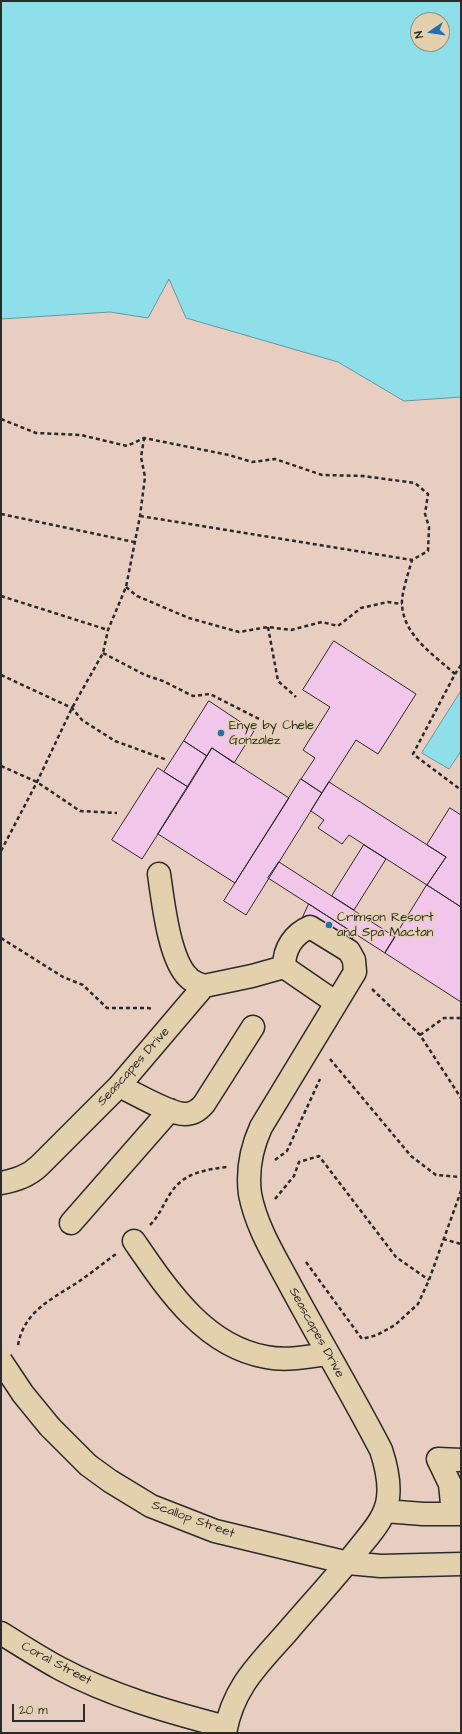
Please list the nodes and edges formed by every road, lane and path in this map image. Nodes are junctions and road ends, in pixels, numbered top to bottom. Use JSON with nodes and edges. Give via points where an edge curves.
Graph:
{"nodes":[{"id":1,"x":1,"y":419,"type":"edge"},
{"id":2,"x":144,"y":438,"type":"junction"},
{"id":3,"x":1,"y":514,"type":"edge"},
{"id":4,"x":140,"y":516,"type":"junction"},
{"id":5,"x":134,"y":542,"type":"junction"},
{"id":6,"x":412,"y":560,"type":"junction"},
{"id":7,"x":126,"y":587,"type":"junction"},
{"id":8,"x":1,"y":596,"type":"edge"},
{"id":9,"x":402,"y":604,"type":"junction"},
{"id":10,"x":268,"y":627,"type":"junction"},
{"id":11,"x":108,"y":630,"type":"junction"},
{"id":12,"x":103,"y":653,"type":"junction"},
{"id":13,"x":461,"y":665,"type":"edge"},
{"id":14,"x":1,"y":674,"type":"edge"},
{"id":15,"x":454,"y":674,"type":"junction"},
{"id":16,"x":296,"y":697,"type":"dead end"},
{"id":17,"x":72,"y":708,"type":"junction"},
{"id":18,"x":261,"y":720,"type":"dead end"},
{"id":19,"x":167,"y":760,"type":"dead end"},
{"id":20,"x":1,"y":766,"type":"edge"},
{"id":21,"x":37,"y":782,"type":"junction"},
{"id":22,"x":461,"y":790,"type":"edge"},
{"id":23,"x":117,"y":813,"type":"dead end"},
{"id":24,"x":1,"y":851,"type":"edge"},
{"id":25,"x":159,"y":874,"type":"dead end"},
{"id":26,"x":1,"y":938,"type":"edge"},
{"id":27,"x":284,"y":967,"type":"junction"},
{"id":28,"x":204,"y":986,"type":"junction"},
{"id":29,"x":367,"y":995,"type":"dead end"},
{"id":30,"x":335,"y":1002,"type":"junction"},
{"id":31,"x":461,"y":1018,"type":"edge"},
{"id":32,"x":174,"y":1022,"type":"junction"},
{"id":33,"x":253,"y":1027,"type":"dead end"},
{"id":34,"x":420,"y":1035,"type":"junction"},
{"id":35,"x":326,"y":1065,"type":"dead end"},
{"id":36,"x":320,"y":1078,"type":"dead end"},
{"id":37,"x":119,"y":1086,"type":"junction"},
{"id":38,"x":461,"y":1098,"type":"edge"},
{"id":39,"x":170,"y":1110,"type":"junction"},
{"id":40,"x":272,"y":1161,"type":"dead end"},
{"id":41,"x":461,"y":1177,"type":"edge"},
{"id":42,"x":1,"y":1184,"type":"edge"},
{"id":43,"x":461,"y":1191,"type":"edge"},
{"id":44,"x":271,"y":1203,"type":"dead end"},
{"id":45,"x":72,"y":1223,"type":"dead end"},
{"id":46,"x":443,"y":1239,"type":"junction"},
{"id":47,"x":134,"y":1241,"type":"dead end"},
{"id":48,"x":461,"y":1244,"type":"edge"},
{"id":49,"x":303,"y":1257,"type":"dead end"},
{"id":50,"x":429,"y":1280,"type":"junction"},
{"id":51,"x":327,"y":1354,"type":"junction"},
{"id":52,"x":1,"y":1361,"type":"edge"},
{"id":53,"x":461,"y":1460,"type":"edge"},
{"id":54,"x":385,"y":1511,"type":"junction"},
{"id":55,"x":457,"y":1514,"type":"edge"},
{"id":56,"x":348,"y":1563,"type":"junction"},
{"id":57,"x":461,"y":1564,"type":"edge"},
{"id":58,"x":1,"y":1632,"type":"edge"},
{"id":59,"x":226,"y":1730,"type":"edge"}],
"edges":[{"from":1,"to":2,"type":"path","via":[[36,433],[81,435],[127,446]]},
{"from":2,"to":4,"type":"path","via":[[141,457],[145,477]]},
{"from":2,"to":6,"type":"path","via":[[252,462],[275,459],[322,475],[363,476],[415,483],[428,494],[425,514],[429,528],[428,551]]},
{"from":3,"to":5,"type":"path"},
{"from":4,"to":5,"type":"path"},
{"from":4,"to":6,"type":"path"},
{"from":5,"to":7,"type":"path"},
{"from":6,"to":9,"type":"path"},
{"from":7,"to":10,"type":"path","via":[[137,596],[196,620],[240,632]]},
{"from":7,"to":11,"type":"path"},
{"from":8,"to":11,"type":"path"},
{"from":9,"to":10,"type":"path","via":[[388,602],[361,608],[338,626],[322,622],[290,630]]},
{"from":9,"to":15,"type":"path","via":[[404,617],[416,640]]},
{"from":10,"to":16,"type":"path","via":[[278,681]]},
{"from":11,"to":12,"type":"path"},
{"from":12,"to":17,"type":"path"},
{"from":12,"to":18,"type":"path","via":[[193,696],[210,694]]},
{"from":13,"to":15,"type":"path"},
{"from":14,"to":17,"type":"path"},
{"from":15,"to":22,"type":"path","via":[[413,754]]},
{"from":17,"to":19,"type":"path","via":[[82,720],[115,741]]},
{"from":17,"to":21,"type":"path"},
{"from":20,"to":21,"type":"path"},
{"from":21,"to":23,"type":"path","via":[[80,811]]},
{"from":21,"to":24,"type":"path"},
{"from":25,"to":28,"type":"street","via":[[177,962],[189,979]]},
{"from":26,"to":32,"type":"path","via":[[63,977],[83,985],[107,1008],[149,1008]]},
{"from":27,"to":28,"type":"street"},
{"from":27,"to":30,"type":"street"},
{"from":27,"to":30,"type":"street","name":"Seascapes Drive","via":[[284,958],[291,942],[301,931],[310,927],[349,951],[354,960],[355,972]]},
{"from":28,"to":32,"type":"street","name":"Seascapes Drive"},
{"from":29,"to":34,"type":"path","via":[[371,989]]},
{"from":30,"to":51,"type":"street","name":"Seascapes Drive","via":[[260,1127],[250,1157],[249,1177],[250,1194],[258,1223]]},
{"from":31,"to":34,"type":"path","via":[[444,1018]]},
{"from":32,"to":37,"type":"street","name":"Seascapes Drive"},
{"from":33,"to":39,"type":"street","via":[[208,1099],[198,1110],[186,1114]]},
{"from":34,"to":38,"type":"path"},
{"from":35,"to":41,"type":"path","via":[[329,1058],[411,1156],[436,1175]]},
{"from":36,"to":40,"type":"path","via":[[287,1152]]},
{"from":37,"to":39,"type":"street"},
{"from":37,"to":42,"type":"street","name":"Seascapes Drive","via":[[31,1174]]},
{"from":39,"to":45,"type":"street"},
{"from":43,"to":46,"type":"path"},
{"from":44,"to":50,"type":"path","via":[[294,1176],[299,1162],[319,1156],[396,1257]]},
{"from":46,"to":48,"type":"path"},
{"from":46,"to":50,"type":"path"},
{"from":47,"to":51,"type":"street","via":[[170,1292],[198,1323],[232,1347],[266,1358],[298,1358]]},
{"from":49,"to":50,"type":"path","via":[[362,1339],[377,1335],[395,1325],[418,1304]]},
{"from":51,"to":54,"type":"street","name":"Seascapes Drive","via":[[381,1450],[388,1483]]},
{"from":52,"to":56,"type":"street","name":"Scallop Street","bridge":true,"via":[[23,1394],[88,1465],[151,1506],[215,1531]]},
{"from":53,"to":55,"type":"street","via":[[438,1459],[450,1484]]},
{"from":54,"to":55,"type":"street"},
{"from":54,"to":56,"type":"street","name":"Seascapes Drive"},
{"from":56,"to":57,"type":"street","name":"Scallop Street","via":[[381,1566]]},
{"from":56,"to":59,"type":"street","name":"Seascapes Drive","via":[[247,1677],[233,1704]]},
{"from":58,"to":59,"type":"street","name":"Coral Street","via":[[35,1655],[85,1681]]}]}
